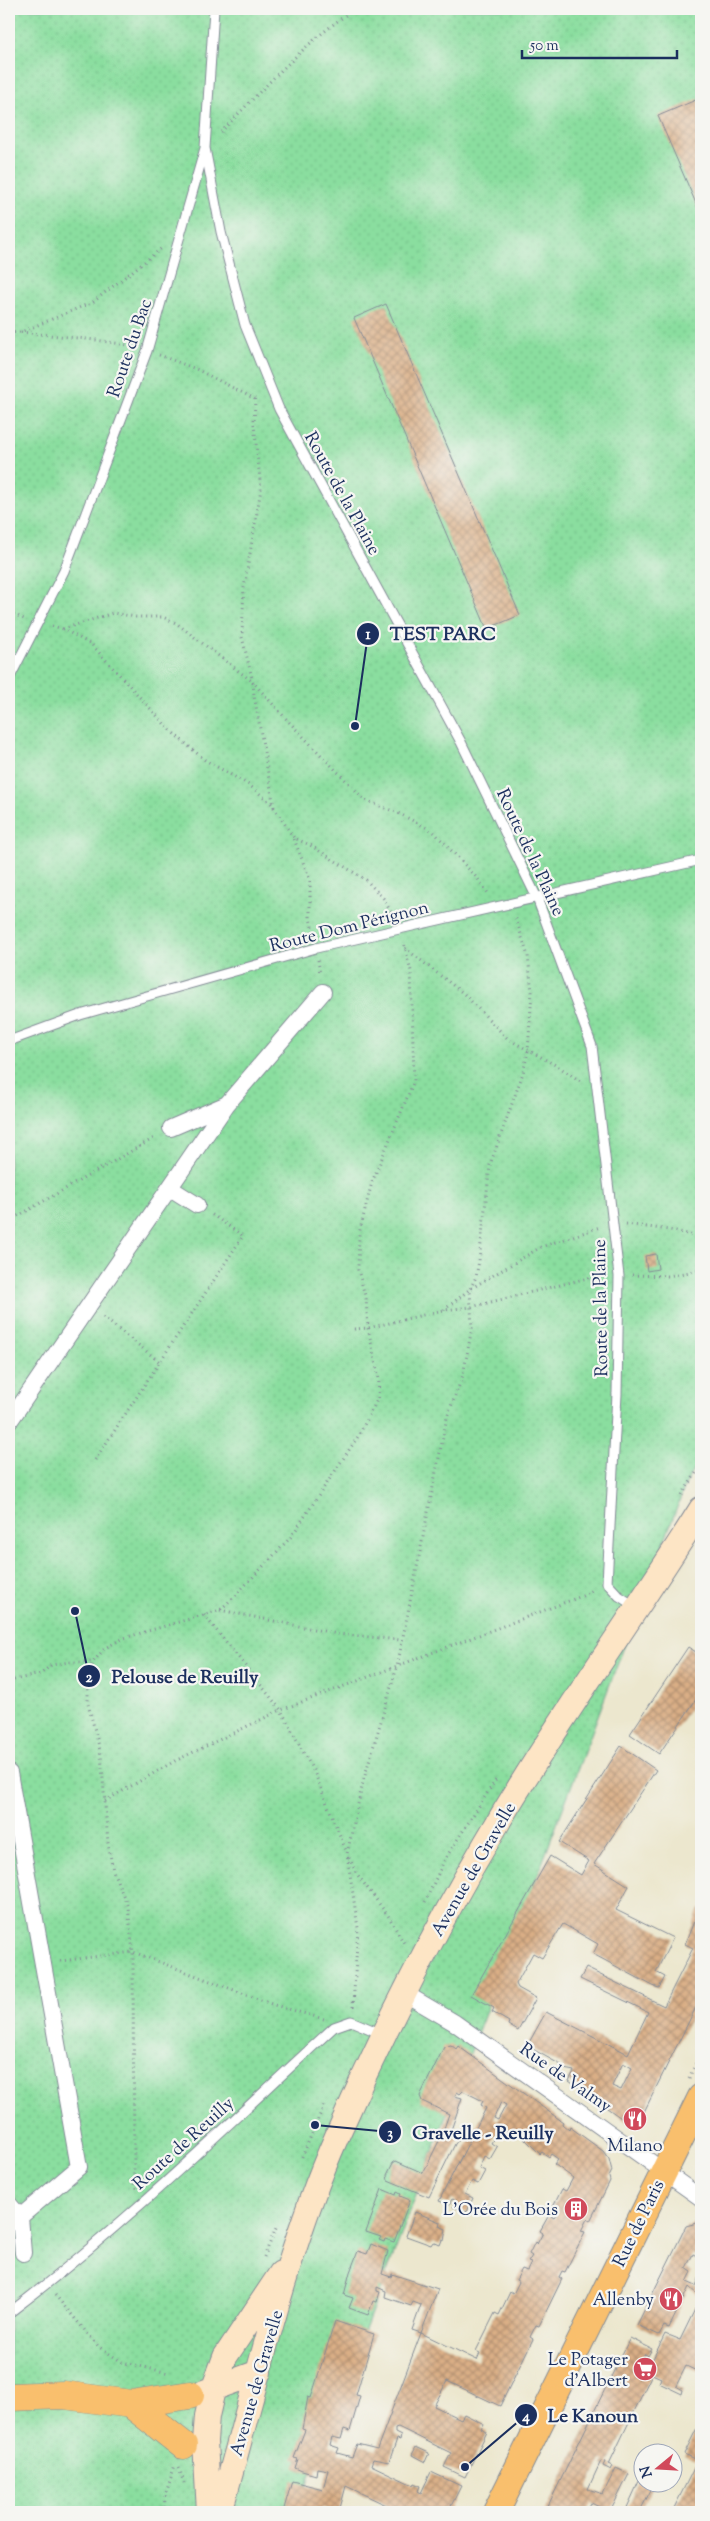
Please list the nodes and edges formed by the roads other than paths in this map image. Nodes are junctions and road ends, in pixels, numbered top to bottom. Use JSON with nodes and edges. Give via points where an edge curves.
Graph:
{"nodes":[{"id":1,"x":214,"y":9,"type":"edge"},
{"id":2,"x":205,"y":148,"type":"junction"},
{"id":3,"x":9,"y":678,"type":"edge"},
{"id":4,"x":701,"y":860,"type":"edge"},
{"id":5,"x":537,"y":898,"type":"junction"},
{"id":6,"x":323,"y":992,"type":"road end"},
{"id":7,"x":9,"y":1041,"type":"edge"},
{"id":8,"x":227,"y":1104,"type":"junction"},
{"id":9,"x":172,"y":1128,"type":"road end"},
{"id":10,"x":170,"y":1188,"type":"junction"},
{"id":11,"x":197,"y":1205,"type":"road end"},
{"id":12,"x":9,"y":1422,"type":"edge"},
{"id":13,"x":701,"y":1509,"type":"edge"},
{"id":14,"x":638,"y":1608,"type":"junction"},
{"id":15,"x":9,"y":1773,"type":"edge"},
{"id":16,"x":404,"y":1993,"type":"junction"},
{"id":17,"x":384,"y":2035,"type":"junction"},
{"id":18,"x":701,"y":2097,"type":"edge"},
{"id":19,"x":664,"y":2171,"type":"junction"},
{"id":20,"x":701,"y":2198,"type":"edge"},
{"id":21,"x":9,"y":2204,"type":"edge"},
{"id":22,"x":20,"y":2217,"type":"junction"},
{"id":23,"x":22,"y":2252,"type":"dead end"},
{"id":24,"x":293,"y":2254,"type":"junction"},
{"id":25,"x":9,"y":2313,"type":"edge"},
{"id":26,"x":260,"y":2372,"type":"junction"},
{"id":27,"x":192,"y":2387,"type":"junction"},
{"id":28,"x":9,"y":2397,"type":"edge"},
{"id":29,"x":131,"y":2404,"type":"junction"},
{"id":30,"x":179,"y":2455,"type":"joint"},
{"id":31,"x":205,"y":2462,"type":"junction"},
{"id":32,"x":210,"y":2512,"type":"edge"},
{"id":33,"x":220,"y":2512,"type":"edge"},
{"id":34,"x":496,"y":2512,"type":"edge"}],
"edges":[{"from":1,"to":2,"type":"lane","name":"Route du Bac"},
{"from":2,"to":3,"type":"lane","name":"Route du Bac","via":[[147,351],[64,571]]},
{"from":2,"to":5,"type":"lane","name":"Route de la Plaine","via":[[221,232],[245,325],[279,409],[461,742]]},
{"from":4,"to":5,"type":"lane","name":"Route Dom Pérignon"},
{"from":5,"to":7,"type":"lane","name":"Route Dom Pérignon","via":[[316,948],[80,1015]]},
{"from":5,"to":14,"type":"lane","name":"Route de la Plaine","via":[[592,1046],[619,1276],[617,1394],[607,1583],[619,1596]]},
{"from":6,"to":8,"type":"street"},
{"from":8,"to":9,"type":"street"},
{"from":8,"to":10,"type":"street"},
{"from":10,"to":11,"type":"street"},
{"from":10,"to":12,"type":"street"},
{"from":13,"to":14,"type":"street","name":"Avenue de Gravelle"},
{"from":14,"to":16,"type":"street","name":"Avenue de Gravelle","via":[[525,1778]]},
{"from":15,"to":22,"type":"street","via":[[78,2167]]},
{"from":16,"to":17,"type":"street","name":"Avenue de Gravelle"},
{"from":16,"to":19,"type":"street","name":"Rue de Valmy","via":[[455,2023]]},
{"from":17,"to":24,"type":"street","name":"Avenue de Gravelle","via":[[336,2137]]},
{"from":17,"to":25,"type":"lane","name":"Route de Reuilly","via":[[351,2021],[334,2027],[147,2198]]},
{"from":18,"to":19,"type":"main road","name":"Rue de Paris"},
{"from":19,"to":20,"type":"street","name":"Rue de Valmy"},
{"from":19,"to":34,"type":"main road","name":"Rue de Paris"},
{"from":21,"to":22,"type":"street"},
{"from":22,"to":23,"type":"street"},
{"from":24,"to":26,"type":"street","name":"Avenue de Gravelle"},
{"from":24,"to":27,"type":"street","name":"Avenue de Gravelle","via":[[225,2357]]},
{"from":26,"to":27,"type":"street"},
{"from":26,"to":33,"type":"street","name":"Avenue de Gravelle"},
{"from":27,"to":29,"type":"highway"},
{"from":27,"to":31,"type":"street","name":"Avenue de Gravelle","via":[[207,2416]]},
{"from":28,"to":29,"type":"highway","via":[[64,2394]]},
{"from":29,"to":30,"type":"highway"},
{"from":30,"to":31,"type":"street"},
{"from":31,"to":32,"type":"street","name":"Avenue de Gravelle"}]}
